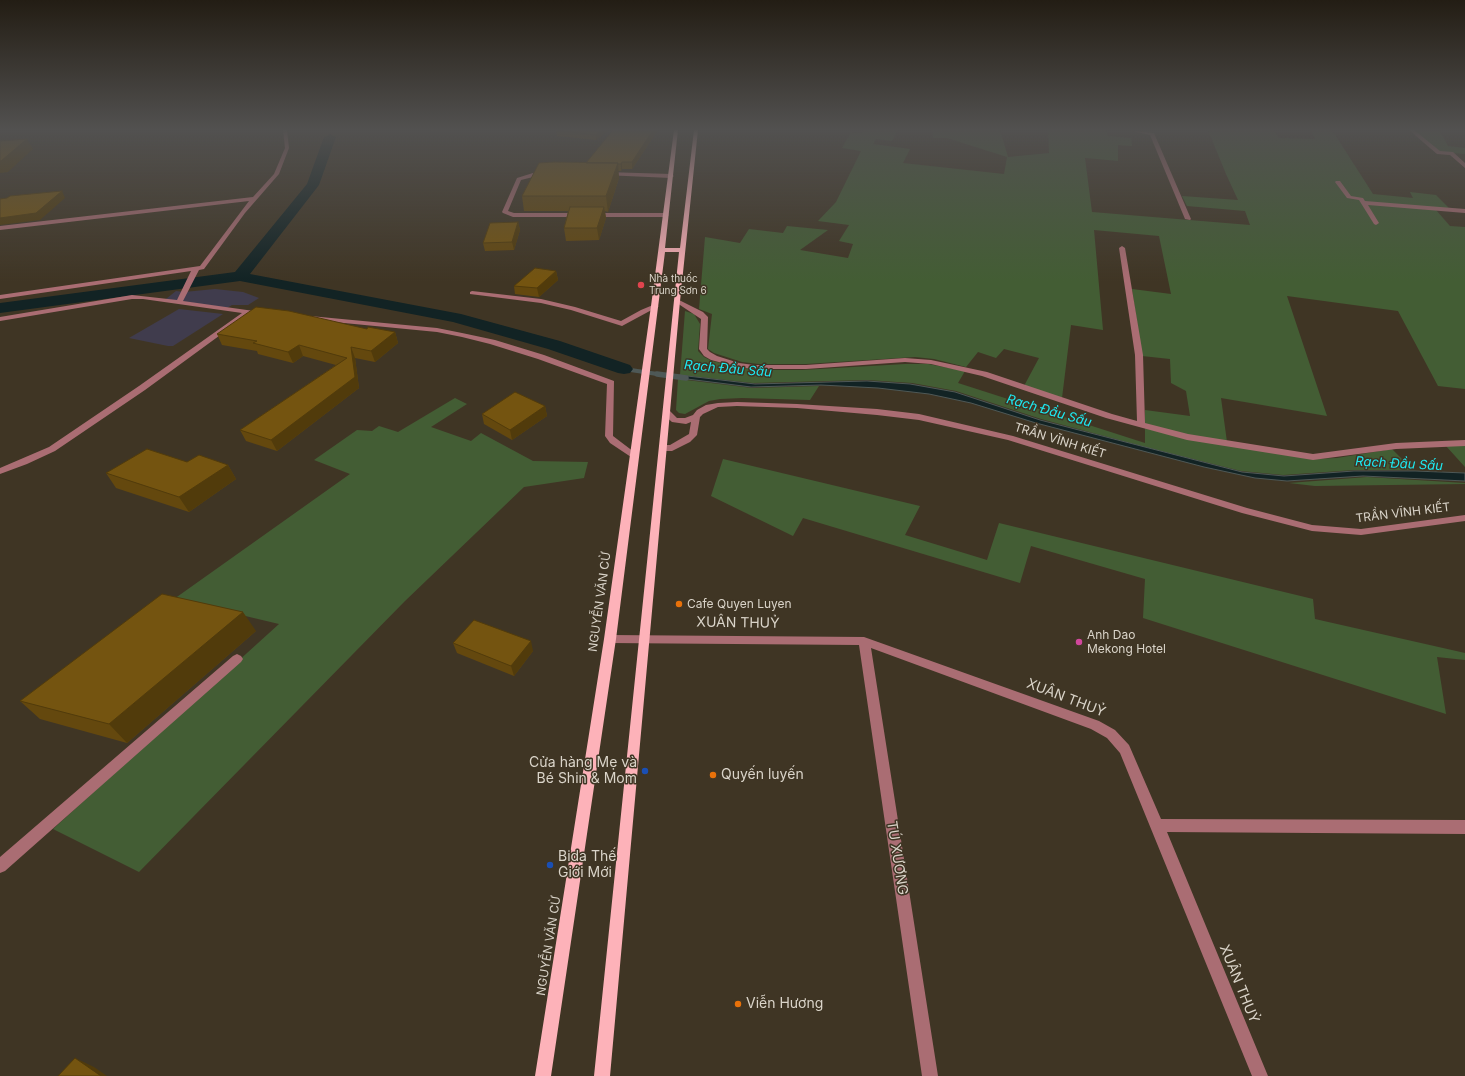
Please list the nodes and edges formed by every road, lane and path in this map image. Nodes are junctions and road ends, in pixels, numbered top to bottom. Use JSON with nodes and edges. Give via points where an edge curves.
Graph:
{"nodes":[{"id":1,"x":271,"y":180,"type":"edge"},
{"id":2,"x":518,"y":180,"type":"edge"},
{"id":3,"x":670,"y":180,"type":"edge"},
{"id":4,"x":691,"y":180,"type":"edge"},
{"id":5,"x":1172,"y":180,"type":"edge"},
{"id":6,"x":1338,"y":182,"type":"dead end"},
{"id":7,"x":254,"y":199,"type":"junction"},
{"id":8,"x":1363,"y":202,"type":"junction"},
{"id":9,"x":1465,"y":211,"type":"edge"},
{"id":10,"x":666,"y":215,"type":"junction"},
{"id":11,"x":1188,"y":219,"type":"dead end"},
{"id":12,"x":1376,"y":223,"type":"dead end"},
{"id":13,"x":0,"y":228,"type":"edge"},
{"id":14,"x":1122,"y":248,"type":"dead end"},
{"id":15,"x":662,"y":250,"type":"junction"},
{"id":16,"x":683,"y":250,"type":"junction"},
{"id":17,"x":195,"y":271,"type":"junction"},
{"id":18,"x":472,"y":293,"type":"dead end"},
{"id":19,"x":0,"y":297,"type":"edge"},
{"id":20,"x":180,"y":302,"type":"junction"},
{"id":21,"x":677,"y":302,"type":"junction"},
{"id":22,"x":655,"y":306,"type":"junction"},
{"id":23,"x":248,"y":312,"type":"junction"},
{"id":24,"x":269,"y":314,"type":"edge"},
{"id":25,"x":307,"y":318,"type":"edge"},
{"id":26,"x":0,"y":319,"type":"edge"},
{"id":27,"x":667,"y":413,"type":"junction"},
{"id":28,"x":696,"y":417,"type":"junction"},
{"id":29,"x":1141,"y":425,"type":"junction"},
{"id":30,"x":1465,"y":443,"type":"edge"},
{"id":31,"x":664,"y":448,"type":"junction"},
{"id":32,"x":634,"y":455,"type":"junction"},
{"id":33,"x":0,"y":471,"type":"edge"},
{"id":34,"x":1465,"y":518,"type":"edge"},
{"id":35,"x":645,"y":638,"type":"junction"},
{"id":36,"x":610,"y":639,"type":"junction"},
{"id":37,"x":864,"y":641,"type":"junction"},
{"id":38,"x":237,"y":659,"type":"dead end"},
{"id":39,"x":1157,"y":825,"type":"junction"},
{"id":40,"x":1465,"y":828,"type":"edge"},
{"id":41,"x":0,"y":866,"type":"edge"},
{"id":42,"x":543,"y":1076,"type":"edge"},
{"id":43,"x":602,"y":1076,"type":"edge"},
{"id":44,"x":930,"y":1076,"type":"edge"},
{"id":45,"x":1260,"y":1076,"type":"edge"}],
"edges":[{"from":1,"to":7,"type":"street"},
{"from":2,"to":10,"type":"street","via":[[505,212],[533,215]]},
{"from":3,"to":10,"type":"main road","name":"NGUYỄN VĂN CỪ"},
{"from":4,"to":16,"type":"main road"},
{"from":5,"to":11,"type":"street"},
{"from":6,"to":8,"type":"street","via":[[1349,197],[1361,199]]},
{"from":7,"to":13,"type":"street"},
{"from":7,"to":17,"type":"street","via":[[204,266]]},
{"from":8,"to":9,"type":"street"},
{"from":8,"to":12,"type":"street"},
{"from":10,"to":15,"type":"main road","name":"NGUYỄN VĂN CỪ"},
{"from":14,"to":29,"type":"street","via":[[1139,355]]},
{"from":15,"to":16,"type":"main road"},
{"from":15,"to":22,"type":"main road","name":"NGUYỄN VĂN CỪ"},
{"from":16,"to":21,"type":"main road"},
{"from":17,"to":19,"type":"street"},
{"from":17,"to":20,"type":"street"},
{"from":18,"to":22,"type":"street","via":[[541,301],[573,308],[619,324],[626,323]]},
{"from":20,"to":23,"type":"street"},
{"from":20,"to":26,"type":"street","via":[[132,297]]},
{"from":21,"to":27,"type":"main road"},
{"from":21,"to":29,"type":"street","via":[[705,319],[703,349],[714,358],[738,364],[775,368],[905,360],[931,362],[984,374]]},
{"from":22,"to":32,"type":"main road","name":"NGUYỄN VĂN CỪ"},
{"from":23,"to":24,"type":"street"},
{"from":23,"to":33,"type":"street","via":[[52,449]]},
{"from":25,"to":32,"type":"street","via":[[437,330],[462,335],[541,357],[611,383],[609,436],[613,442]]},
{"from":27,"to":28,"type":"street","via":[[675,420],[686,421]]},
{"from":27,"to":31,"type":"main road"},
{"from":28,"to":31,"type":"street","via":[[693,435],[681,445]]},
{"from":28,"to":34,"type":"street","name":"TRẦN VĨNH KIẾT","via":[[709,407],[737,404],[797,406],[919,417],[1044,448],[1252,513],[1312,528],[1361,532]]},
{"from":29,"to":30,"type":"street","via":[[1186,437],[1313,456],[1334,456],[1396,446]]},
{"from":31,"to":35,"type":"main road"},
{"from":32,"to":36,"type":"main road","name":"NGUYỄN VĂN CỪ"},
{"from":35,"to":36,"type":"street","name":"XUÂN THUỶ"},
{"from":35,"to":37,"type":"street","name":"XUÂN THUỶ"},
{"from":35,"to":43,"type":"main road"},
{"from":36,"to":42,"type":"main road","name":"NGUYỄN VĂN CỪ"},
{"from":37,"to":39,"type":"street","name":"XUÂN THUỶ","via":[[1095,725],[1111,734],[1125,749]]},
{"from":37,"to":44,"type":"street","name":"TÚ XƯƠNG"},
{"from":38,"to":41,"type":"street"},
{"from":39,"to":40,"type":"street"},
{"from":39,"to":45,"type":"street","name":"XUÂN THUỶ"}]}
